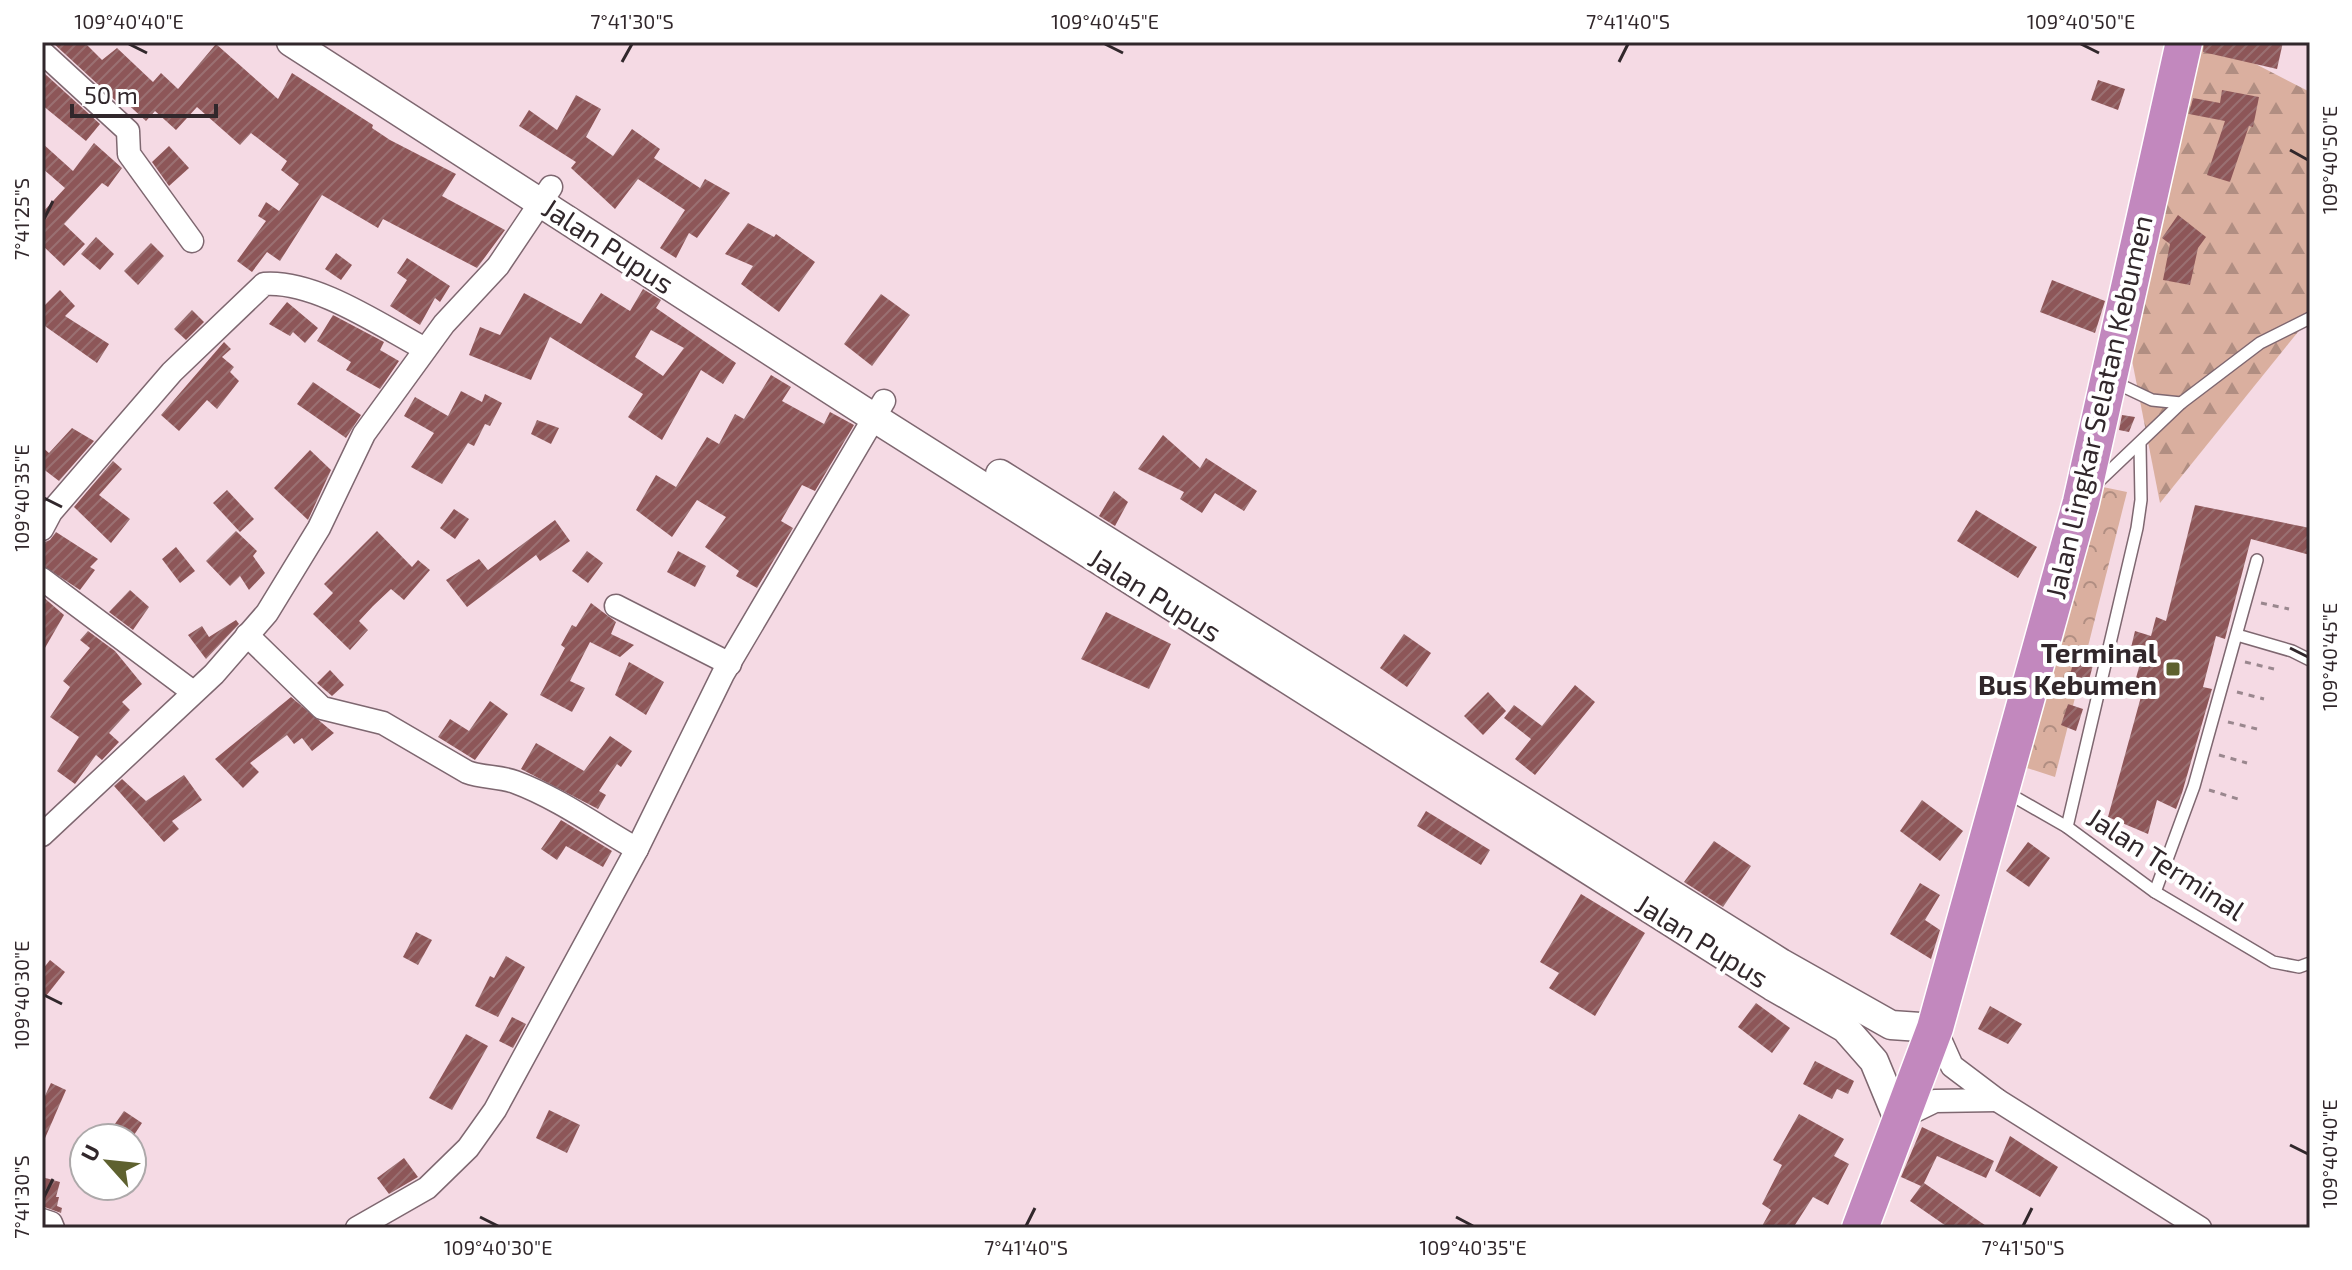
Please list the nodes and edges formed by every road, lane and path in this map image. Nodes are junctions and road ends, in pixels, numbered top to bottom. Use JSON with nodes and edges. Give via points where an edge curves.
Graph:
{"nodes":[{"id":1,"x":291,"y":42,"type":"edge"},
{"id":2,"x":326,"y":42,"type":"edge"},
{"id":3,"x":2184,"y":42,"type":"edge"},
{"id":4,"x":42,"y":52,"type":"edge"},
{"id":5,"x":546,"y":195,"type":"junction"},
{"id":6,"x":192,"y":241,"type":"dead end"},
{"id":7,"x":2310,"y":318,"type":"edge"},
{"id":8,"x":425,"y":349,"type":"junction"},
{"id":9,"x":2111,"y":381,"type":"junction"},
{"id":10,"x":2181,"y":403,"type":"junction"},
{"id":11,"x":878,"y":409,"type":"junction"},
{"id":12,"x":2140,"y":445,"type":"junction"},
{"id":13,"x":2081,"y":502,"type":"junction"},
{"id":14,"x":45,"y":516,"type":"edge"},
{"id":15,"x":2257,"y":560,"type":"dead end"},
{"id":16,"x":42,"y":579,"type":"edge"},
{"id":17,"x":2246,"y":599,"type":"junction"},
{"id":18,"x":616,"y":606,"type":"dead end"},
{"id":19,"x":2289,"y":609,"type":"dead end"},
{"id":20,"x":247,"y":635,"type":"junction"},
{"id":21,"x":2237,"y":635,"type":"junction"},
{"id":22,"x":2230,"y":658,"type":"junction"},
{"id":23,"x":2310,"y":660,"type":"edge"},
{"id":24,"x":730,"y":664,"type":"junction"},
{"id":25,"x":2274,"y":669,"type":"dead end"},
{"id":26,"x":2221,"y":688,"type":"junction"},
{"id":27,"x":193,"y":692,"type":"junction"},
{"id":28,"x":2264,"y":699,"type":"dead end"},
{"id":29,"x":2213,"y":719,"type":"junction"},
{"id":30,"x":2257,"y":729,"type":"dead end"},
{"id":31,"x":2204,"y":751,"type":"junction"},
{"id":32,"x":2247,"y":763,"type":"dead end"},
{"id":33,"x":2194,"y":786,"type":"junction"},
{"id":34,"x":1999,"y":788,"type":"junction"},
{"id":35,"x":2238,"y":799,"type":"dead end"},
{"id":36,"x":2067,"y":827,"type":"junction"},
{"id":37,"x":42,"y":835,"type":"edge"},
{"id":38,"x":637,"y":849,"type":"junction"},
{"id":39,"x":2155,"y":892,"type":"junction"},
{"id":40,"x":2310,"y":963,"type":"edge"},
{"id":41,"x":1935,"y":1028,"type":"junction"},
{"id":42,"x":1997,"y":1100,"type":"junction"},
{"id":43,"x":1898,"y":1119,"type":"junction"},
{"id":44,"x":42,"y":1220,"type":"edge"},
{"id":45,"x":53,"y":1228,"type":"edge"},
{"id":46,"x":357,"y":1228,"type":"edge"},
{"id":47,"x":1860,"y":1228,"type":"edge"},
{"id":48,"x":2200,"y":1228,"type":"edge"}],
"edges":[{"from":1,"to":5,"type":"street","name":"Jalan Pupus"},
{"from":2,"to":5,"type":"street","name":"Jalan Pupus"},
{"from":3,"to":9,"type":"highway","name":"Jalan Lingkar Selatan Kebumen"},
{"from":4,"to":6,"type":"street","via":[[128,131],[129,154]]},
{"from":5,"to":8,"type":"street","via":[[498,266]]},
{"from":5,"to":11,"type":"street","name":"Jalan Pupus"},
{"from":7,"to":10,"type":"lane","via":[[2260,343]]},
{"from":8,"to":14,"type":"street","via":[[316,294],[281,283],[264,284],[172,372]]},
{"from":8,"to":20,"type":"street","via":[[364,434],[319,528],[267,613]]},
{"from":9,"to":10,"type":"lane","via":[[2152,400]]},
{"from":9,"to":13,"type":"highway","name":"Jalan Lingkar Selatan Kebumen"},
{"from":10,"to":12,"type":"lane"},
{"from":11,"to":24,"type":"street"},
{"from":11,"to":41,"type":"street","name":"Jalan Pupus","via":[[1781,963],[1891,1025]]},
{"from":11,"to":43,"type":"street","name":"Jalan Pupus","via":[[1845,1028],[1874,1061]]},
{"from":12,"to":13,"type":"lane"},
{"from":12,"to":36,"type":"lane","via":[[2137,528]]},
{"from":13,"to":34,"type":"highway","name":"Jalan Lingkar Selatan Kebumen"},
{"from":15,"to":17,"type":"lane"},
{"from":16,"to":27,"type":"street"},
{"from":17,"to":19,"type":"path"},
{"from":17,"to":21,"type":"lane"},
{"from":18,"to":24,"type":"street"},
{"from":20,"to":27,"type":"street"},
{"from":20,"to":38,"type":"street","via":[[322,708],[383,723],[467,772],[519,783]]},
{"from":21,"to":22,"type":"lane"},
{"from":21,"to":23,"type":"lane"},
{"from":22,"to":25,"type":"path"},
{"from":22,"to":26,"type":"lane"},
{"from":24,"to":38,"type":"street"},
{"from":26,"to":28,"type":"path"},
{"from":26,"to":29,"type":"lane"},
{"from":27,"to":37,"type":"street"},
{"from":29,"to":30,"type":"path"},
{"from":29,"to":31,"type":"lane"},
{"from":31,"to":32,"type":"path"},
{"from":31,"to":33,"type":"lane"},
{"from":33,"to":35,"type":"path"},
{"from":33,"to":39,"type":"lane"},
{"from":34,"to":36,"type":"lane","name":"Jalan Terminal"},
{"from":34,"to":41,"type":"highway","name":"Jalan Lingkar Selatan Kebumen"},
{"from":36,"to":39,"type":"lane","name":"Jalan Terminal"},
{"from":38,"to":46,"type":"street","via":[[495,1110],[468,1148],[427,1188]]},
{"from":39,"to":40,"type":"lane","name":"Jalan Terminal","via":[[2273,962],[2299,967]]},
{"from":41,"to":42,"type":"street","via":[[1952,1066]]},
{"from":41,"to":43,"type":"highway","name":"Jalan Lingkar Selatan Kebumen"},
{"from":42,"to":43,"type":"street","via":[[1935,1101]]},
{"from":42,"to":48,"type":"street"},
{"from":43,"to":47,"type":"highway","name":"Jalan Lingkar Selatan Kebumen"},
{"from":44,"to":45,"type":"street"}]}
